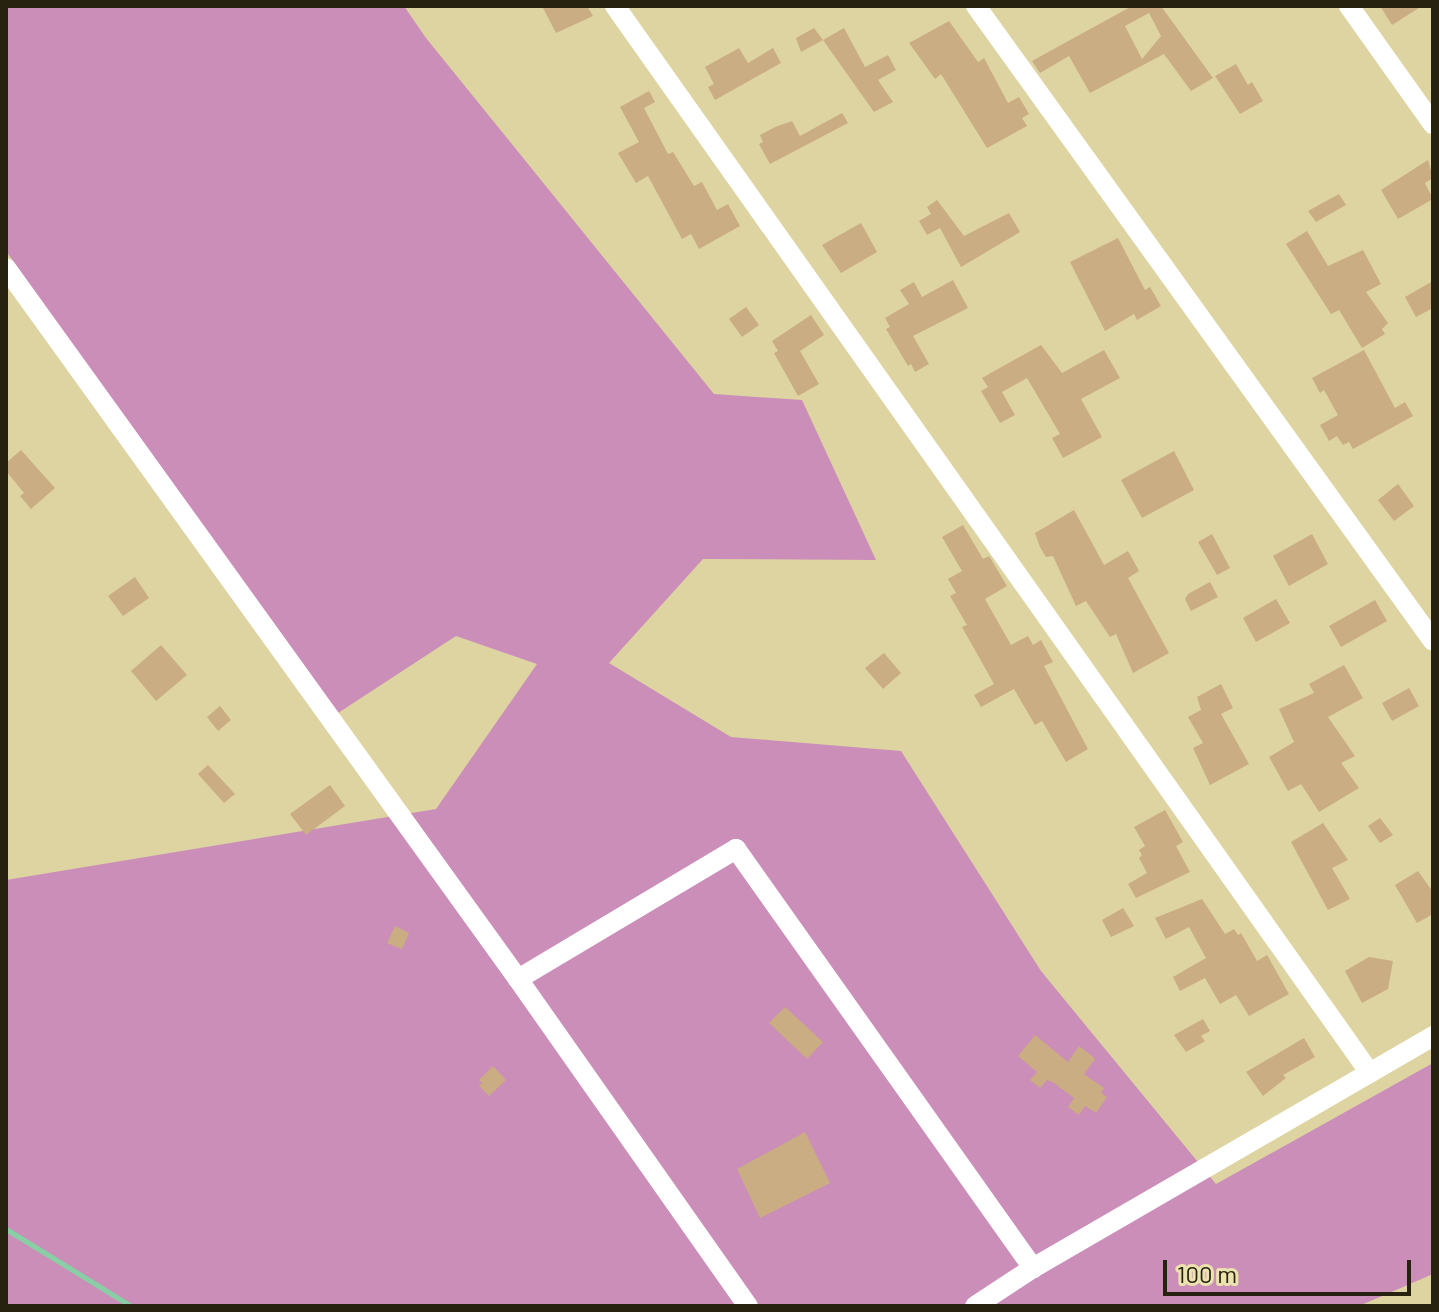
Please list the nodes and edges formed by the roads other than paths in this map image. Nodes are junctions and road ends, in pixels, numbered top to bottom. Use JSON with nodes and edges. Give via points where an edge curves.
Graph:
{"nodes":[{"id":1,"x":615,"y":6,"type":"edge"},
{"id":2,"x":976,"y":6,"type":"edge"},
{"id":3,"x":1349,"y":6,"type":"edge"},
{"id":4,"x":1433,"y":124,"type":"edge"},
{"id":5,"x":6,"y":268,"type":"edge"},
{"id":6,"x":1433,"y":641,"type":"edge"},
{"id":7,"x":518,"y":979,"type":"junction"},
{"id":8,"x":1433,"y":1036,"type":"edge"},
{"id":9,"x":1370,"y":1073,"type":"junction"},
{"id":10,"x":1033,"y":1268,"type":"junction"},
{"id":11,"x":748,"y":1306,"type":"edge"},
{"id":12,"x":975,"y":1306,"type":"edge"}],
"edges":[{"from":1,"to":9,"type":"street"},
{"from":2,"to":6,"type":"street"},
{"from":3,"to":4,"type":"street"},
{"from":5,"to":7,"type":"street"},
{"from":7,"to":10,"type":"street","via":[[736,849]]},
{"from":7,"to":11,"type":"street"},
{"from":8,"to":9,"type":"street"},
{"from":9,"to":10,"type":"street"},
{"from":10,"to":12,"type":"street"}]}
